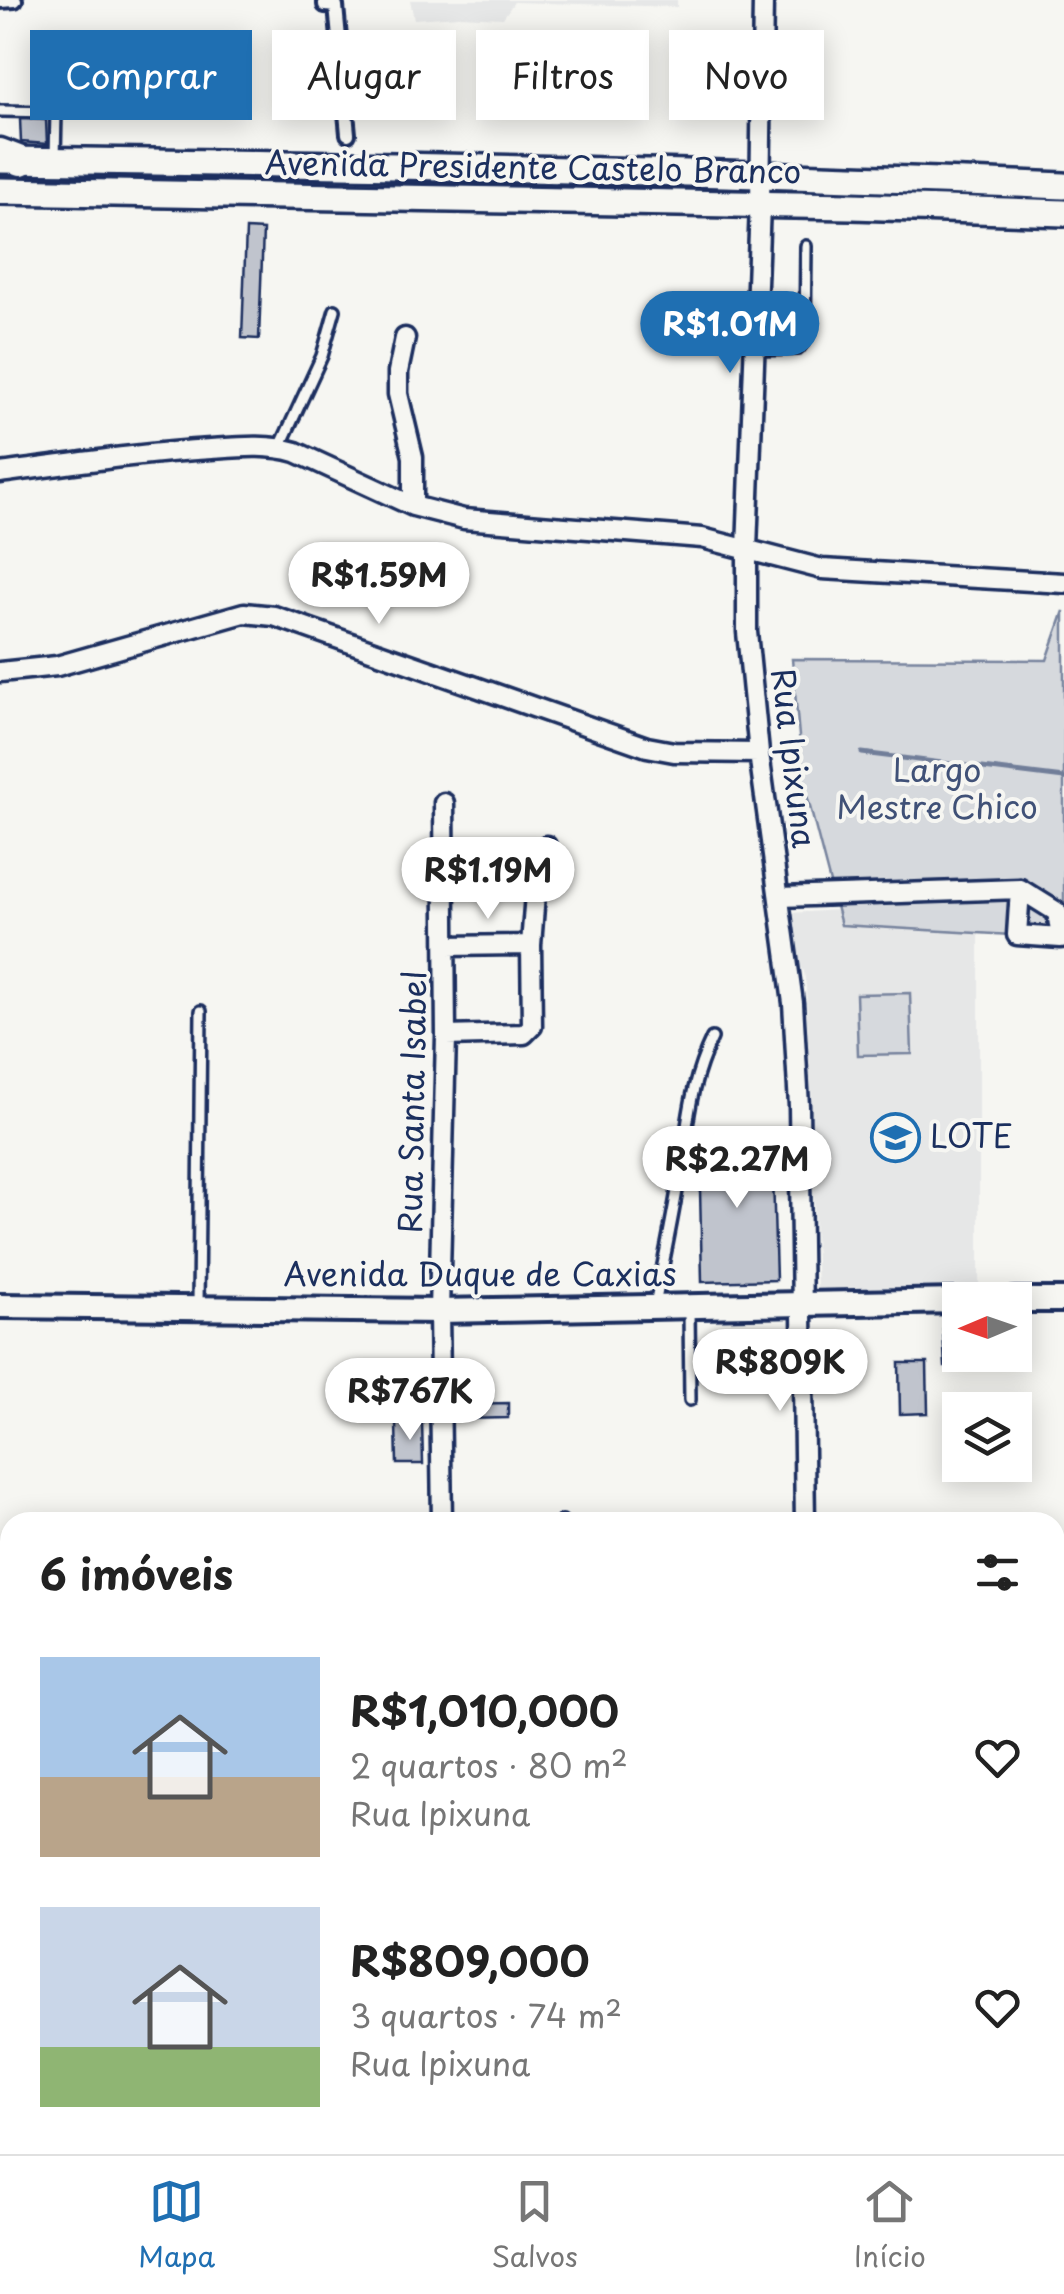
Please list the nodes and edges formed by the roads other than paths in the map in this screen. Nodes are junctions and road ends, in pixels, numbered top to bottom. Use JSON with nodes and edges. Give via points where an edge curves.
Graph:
{"nodes":[{"id":1,"x":14,"y":0,"type":"edge"},
{"id":2,"x":324,"y":0,"type":"edge"},
{"id":3,"x":764,"y":0,"type":"edge"},
{"id":4,"x":0,"y":1,"type":"edge"},
{"id":5,"x":0,"y":111,"type":"edge"},
{"id":6,"x":348,"y":134,"type":"dead end"},
{"id":7,"x":7,"y":158,"type":"edge"},
{"id":8,"x":55,"y":161,"type":"junction"},
{"id":9,"x":365,"y":166,"type":"junction"},
{"id":10,"x":760,"y":176,"type":"junction"},
{"id":11,"x":1064,"y":186,"type":"edge"},
{"id":12,"x":36,"y":190,"type":"junction"},
{"id":13,"x":0,"y":191,"type":"edge"},
{"id":14,"x":363,"y":197,"type":"junction"},
{"id":15,"x":760,"y":205,"type":"junction"},
{"id":16,"x":0,"y":208,"type":"edge"},
{"id":17,"x":1064,"y":213,"type":"edge"},
{"id":18,"x":806,"y":246,"type":"dead end"},
{"id":19,"x":335,"y":310,"type":"dead end"},
{"id":20,"x":405,"y":338,"type":"dead end"},
{"id":21,"x":754,"y":350,"type":"junction"},
{"id":22,"x":280,"y":447,"type":"junction"},
{"id":23,"x":0,"y":473,"type":"edge"},
{"id":24,"x":414,"y":506,"type":"junction"},
{"id":25,"x":747,"y":549,"type":"junction"},
{"id":26,"x":1064,"y":583,"type":"edge"},
{"id":27,"x":0,"y":672,"type":"edge"},
{"id":28,"x":759,"y":754,"type":"junction"},
{"id":29,"x":444,"y":803,"type":"dead end"},
{"id":30,"x":546,"y":846,"type":"dead end"},
{"id":31,"x":1020,"y":888,"type":"dead end"},
{"id":32,"x":780,"y":898,"type":"junction"},
{"id":33,"x":532,"y":945,"type":"junction"},
{"id":34,"x":446,"y":946,"type":"junction"},
{"id":35,"x":201,"y":1011,"type":"dead end"},
{"id":36,"x":446,"y":1036,"type":"junction"},
{"id":37,"x":712,"y":1038,"type":"dead end"},
{"id":38,"x":1032,"y":1300,"type":"edge"},
{"id":39,"x":1064,"y":1300,"type":"edge"},
{"id":40,"x":942,"y":1302,"type":"edge"},
{"id":41,"x":803,"y":1304,"type":"junction"},
{"id":42,"x":0,"y":1306,"type":"edge"},
{"id":43,"x":689,"y":1307,"type":"junction"},
{"id":44,"x":198,"y":1308,"type":"junction"},
{"id":45,"x":655,"y":1308,"type":"junction"},
{"id":46,"x":439,"y":1311,"type":"junction"},
{"id":47,"x":690,"y":1400,"type":"dead end"},
{"id":48,"x":442,"y":1512,"type":"edge"},
{"id":49,"x":805,"y":1512,"type":"edge"}],
"edges":[{"from":1,"to":4,"type":"street"},
{"from":2,"to":6,"type":"street","via":[[336,6]]},
{"from":3,"to":10,"type":"street","name":"Rua Ipixuna"},
{"from":5,"to":8,"type":"lane","via":[[56,112]]},
{"from":7,"to":8,"type":"main road","name":"Avenida Presidente Castelo Branco"},
{"from":8,"to":9,"type":"main road","name":"Avenida Presidente Castelo Branco"},
{"from":9,"to":10,"type":"main road","name":"Avenida Presidente Castelo Branco"},
{"from":9,"to":14,"type":"main road"},
{"from":10,"to":11,"type":"main road","name":"Avenida Presidente Castelo Branco"},
{"from":10,"to":15,"type":"street","name":"Rua Ipixuna"},
{"from":12,"to":13,"type":"main road","name":"Avenida Presidente Castelo Branco"},
{"from":12,"to":14,"type":"main road","name":"Avenida Presidente Castelo Branco"},
{"from":12,"to":16,"type":"main road"},
{"from":14,"to":15,"type":"main road","name":"Avenida Presidente Castelo Branco"},
{"from":15,"to":17,"type":"main road","name":"Avenida Presidente Castelo Branco"},
{"from":15,"to":21,"type":"street","name":"Rua Ipixuna"},
{"from":18,"to":21,"type":"lane","via":[[804,340],[798,349]]},
{"from":19,"to":22,"type":"lane","via":[[322,356]]},
{"from":20,"to":24,"type":"street","via":[[398,394],[414,457]]},
{"from":21,"to":25,"type":"street","name":"Rua Ipixuna"},
{"from":22,"to":23,"type":"street","via":[[154,452]]},
{"from":22,"to":24,"type":"street"},
{"from":24,"to":25,"type":"street","via":[[464,520],[702,538]]},
{"from":25,"to":26,"type":"street","via":[[822,568]]},
{"from":25,"to":28,"type":"street","name":"Rua Ipixuna"},
{"from":27,"to":28,"type":"street","via":[[57,666],[257,613],[646,747]]},
{"from":28,"to":32,"type":"street","name":"Rua Ipixuna"},
{"from":29,"to":34,"type":"street","name":"Rua Santa Isabel"},
{"from":30,"to":33,"type":"street"},
{"from":31,"to":32,"type":"street"},
{"from":32,"to":41,"type":"street","name":"Rua Ipixuna","via":[[794,1003]]},
{"from":33,"to":34,"type":"street"},
{"from":33,"to":36,"type":"street","via":[[529,1032]]},
{"from":34,"to":36,"type":"street","name":"Rua Santa Isabel"},
{"from":35,"to":44,"type":"lane"},
{"from":36,"to":46,"type":"street","name":"Rua Santa Isabel"},
{"from":37,"to":45,"type":"lane","via":[[692,1091]]},
{"from":38,"to":39,"type":"street"},
{"from":40,"to":41,"type":"street","name":"Avenida Duque de Caxias"},
{"from":41,"to":43,"type":"street","name":"Avenida Duque de Caxias"},
{"from":41,"to":49,"type":"street","name":"Rua Ipixuna"},
{"from":42,"to":44,"type":"street","name":"Avenida Duque de Caxias"},
{"from":43,"to":45,"type":"street","name":"Avenida Duque de Caxias"},
{"from":43,"to":47,"type":"lane"},
{"from":44,"to":46,"type":"street","name":"Avenida Duque de Caxias"},
{"from":45,"to":46,"type":"street","name":"Avenida Duque de Caxias"},
{"from":46,"to":48,"type":"street","name":"Rua Santa Isabel"}]}
